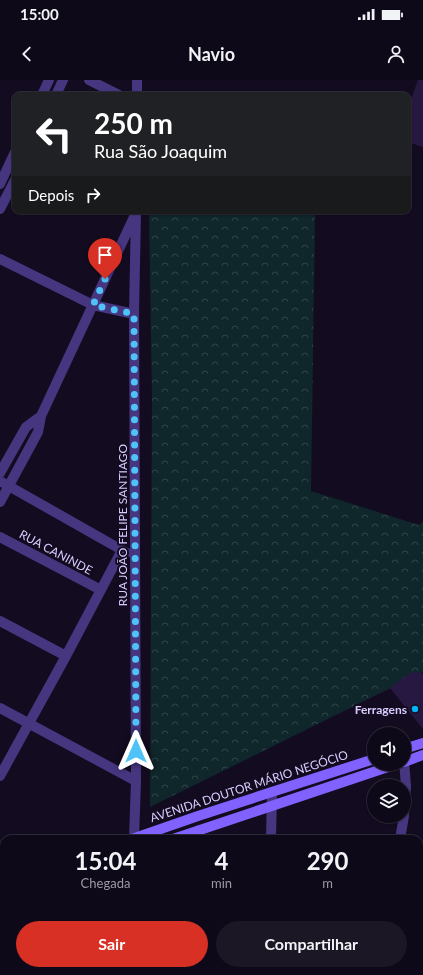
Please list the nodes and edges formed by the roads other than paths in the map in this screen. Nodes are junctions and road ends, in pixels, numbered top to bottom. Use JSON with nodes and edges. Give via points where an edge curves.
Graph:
{"nodes":[{"id":1,"x":49,"y":80,"type":"edge"},
{"id":2,"x":63,"y":80,"type":"edge"},
{"id":3,"x":89,"y":80,"type":"edge"},
{"id":4,"x":137,"y":80,"type":"edge"},
{"id":5,"x":43,"y":92,"type":"edge"},
{"id":6,"x":57,"y":92,"type":"edge"},
{"id":7,"x":113,"y":92,"type":"edge"},
{"id":8,"x":137,"y":92,"type":"edge"},
{"id":9,"x":12,"y":158,"type":"edge"},
{"id":10,"x":1,"y":182,"type":"edge"},
{"id":11,"x":12,"y":183,"type":"edge"},
{"id":12,"x":12,"y":187,"type":"edge"},
{"id":13,"x":0,"y":209,"type":"edge"},
{"id":14,"x":135,"y":214,"type":"edge"},
{"id":15,"x":136,"y":214,"type":"edge"},
{"id":16,"x":0,"y":259,"type":"edge"},
{"id":17,"x":93,"y":305,"type":"junction"},
{"id":18,"x":134,"y":314,"type":"junction"},
{"id":19,"x":41,"y":416,"type":"junction"},
{"id":20,"x":0,"y":473,"type":"edge"},
{"id":21,"x":4,"y":483,"type":"edge"},
{"id":22,"x":0,"y":502,"type":"edge"},
{"id":23,"x":0,"y":537,"type":"edge"},
{"id":24,"x":122,"y":550,"type":"junction"},
{"id":25,"x":135,"y":556,"type":"junction"},
{"id":26,"x":101,"y":590,"type":"junction"},
{"id":27,"x":0,"y":621,"type":"edge"},
{"id":28,"x":66,"y":656,"type":"junction"},
{"id":29,"x":0,"y":708,"type":"edge"},
{"id":30,"x":29,"y":724,"type":"junction"},
{"id":31,"x":423,"y":743,"type":"edge"},
{"id":32,"x":411,"y":747,"type":"edge"},
{"id":33,"x":423,"y":755,"type":"edge"},
{"id":34,"x":411,"y":759,"type":"edge"},
{"id":35,"x":367,"y":761,"type":"edge"},
{"id":36,"x":377,"y":771,"type":"edge"},
{"id":37,"x":0,"y":776,"type":"edge"},
{"id":38,"x":136,"y":781,"type":"junction"},
{"id":39,"x":272,"y":792,"type":"junction"},
{"id":40,"x":272,"y":807,"type":"junction"},
{"id":41,"x":403,"y":823,"type":"edge"},
{"id":42,"x":133,"y":835,"type":"edge"},
{"id":43,"x":144,"y":835,"type":"edge"},
{"id":44,"x":199,"y":835,"type":"edge"},
{"id":45,"x":270,"y":835,"type":"edge"},
{"id":46,"x":401,"y":835,"type":"edge"}],
"edges":[{"from":1,"to":5,"type":"street"},
{"from":2,"to":6,"type":"street"},
{"from":3,"to":7,"type":"street"},
{"from":4,"to":8,"type":"street"},
{"from":9,"to":10,"type":"street"},
{"from":10,"to":11,"type":"street"},
{"from":12,"to":13,"type":"street"},
{"from":14,"to":17,"type":"street"},
{"from":15,"to":18,"type":"street","name":"RUA JOÃO FELIPE SANTIAGO"},
{"from":16,"to":17,"type":"street"},
{"from":17,"to":18,"type":"street"},
{"from":17,"to":19,"type":"street"},
{"from":18,"to":25,"type":"street","name":"RUA JOÃO FELIPE SANTIAGO"},
{"from":19,"to":20,"type":"street","via":[[26,426]]},
{"from":19,"to":21,"type":"street","via":[[38,432]]},
{"from":21,"to":22,"type":"street"},
{"from":21,"to":24,"type":"street"},
{"from":23,"to":26,"type":"street","name":"RUA CANINDE"},
{"from":24,"to":25,"type":"street"},
{"from":24,"to":26,"type":"street","name":"RUA JOÃO FELIPE SANTIAGO"},
{"from":25,"to":38,"type":"street","name":"RUA JOÃO FELIPE SANTIAGO"},
{"from":26,"to":28,"type":"street","name":"RUA JOÃO FELIPE SANTIAGO"},
{"from":27,"to":28,"type":"street"},
{"from":28,"to":30,"type":"street","name":"RUA JOÃO FELIPE SANTIAGO"},
{"from":29,"to":30,"type":"street"},
{"from":30,"to":37,"type":"street","name":"RUA JOÃO FELIPE SANTIAGO"},
{"from":30,"to":38,"type":"street"},
{"from":31,"to":32,"type":"main road"},
{"from":33,"to":34,"type":"main road"},
{"from":35,"to":39,"type":"main road","name":"AVENIDA DOUTOR MÁRIO NEGÓCIO"},
{"from":36,"to":40,"type":"main road"},
{"from":38,"to":42,"type":"street","name":"RUA JOÃO FELIPE SANTIAGO"},
{"from":39,"to":40,"type":"street"},
{"from":39,"to":43,"type":"main road","name":"AVENIDA DOUTOR MÁRIO NEGÓCIO"},
{"from":40,"to":44,"type":"main road"},
{"from":40,"to":45,"type":"street"},
{"from":41,"to":46,"type":"street"}]}
